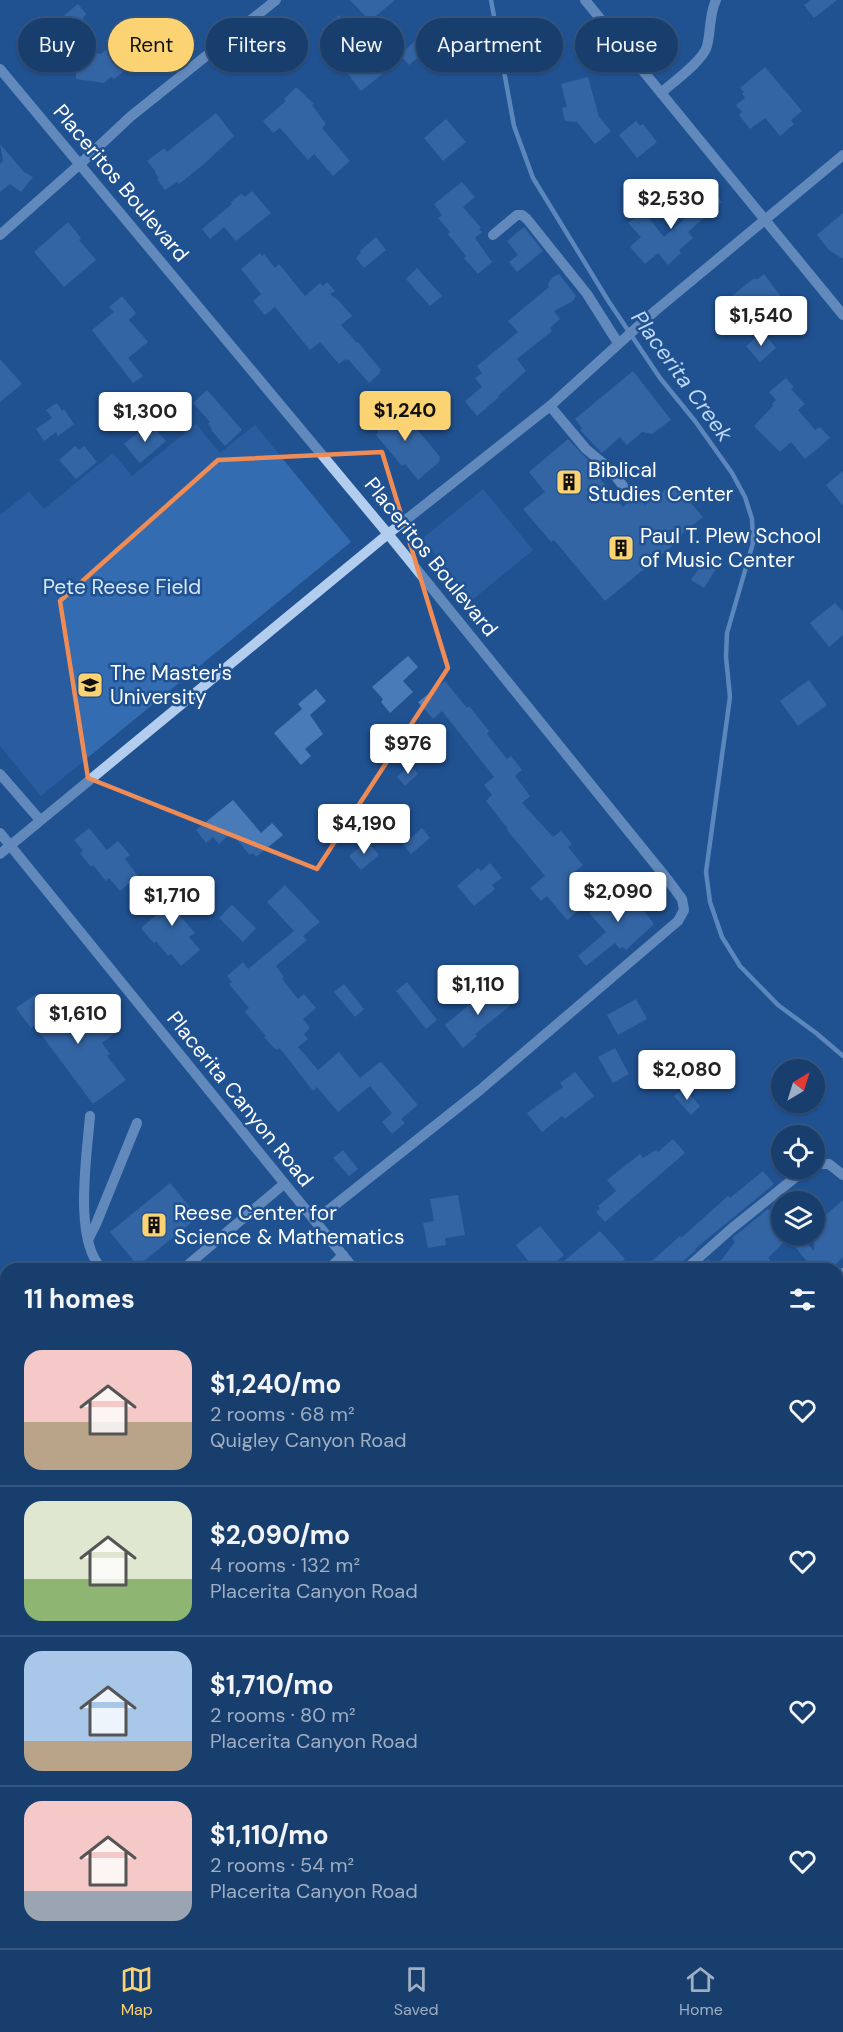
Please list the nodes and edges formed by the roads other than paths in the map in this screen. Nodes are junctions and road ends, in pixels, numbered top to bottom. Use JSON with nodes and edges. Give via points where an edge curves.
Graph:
{"nodes":[{"id":1,"x":276,"y":0,"type":"edge"},
{"id":2,"x":585,"y":0,"type":"edge"},
{"id":3,"x":716,"y":0,"type":"edge"},
{"id":4,"x":0,"y":69,"type":"edge"},
{"id":5,"x":661,"y":93,"type":"junction"},
{"id":6,"x":843,"y":155,"type":"edge"},
{"id":7,"x":80,"y":165,"type":"junction"},
{"id":8,"x":764,"y":219,"type":"junction"},
{"id":9,"x":493,"y":235,"type":"dead end"},
{"id":10,"x":0,"y":236,"type":"edge"},
{"id":11,"x":843,"y":315,"type":"edge"},
{"id":12,"x":618,"y":343,"type":"junction"},
{"id":13,"x":550,"y":406,"type":"junction"},
{"id":14,"x":623,"y":486,"type":"dead end"},
{"id":15,"x":388,"y":534,"type":"junction"},
{"id":16,"x":0,"y":774,"type":"edge"},
{"id":17,"x":40,"y":820,"type":"junction"},
{"id":18,"x":0,"y":833,"type":"edge"},
{"id":19,"x":10,"y":845,"type":"junction"},
{"id":20,"x":0,"y":854,"type":"edge"},
{"id":21,"x":90,"y":1116,"type":"dead end"},
{"id":22,"x":137,"y":1123,"type":"dead end"},
{"id":23,"x":825,"y":1164,"type":"edge"},
{"id":24,"x":843,"y":1175,"type":"edge"},
{"id":25,"x":793,"y":1179,"type":"edge"},
{"id":26,"x":284,"y":1184,"type":"junction"},
{"id":27,"x":316,"y":1220,"type":"junction"},
{"id":28,"x":88,"y":1240,"type":"junction"},
{"id":29,"x":343,"y":1255,"type":"junction"},
{"id":30,"x":96,"y":1263,"type":"edge"},
{"id":31,"x":190,"y":1263,"type":"edge"},
{"id":32,"x":335,"y":1263,"type":"edge"},
{"id":33,"x":349,"y":1263,"type":"edge"},
{"id":34,"x":693,"y":1263,"type":"edge"}],
"edges":[{"from":1,"to":7,"type":"street","via":[[130,117]]},
{"from":2,"to":5,"type":"street"},
{"from":3,"to":5,"type":"street","via":[[707,49]]},
{"from":4,"to":7,"type":"street","name":"Placeritos Boulevard"},
{"from":5,"to":8,"type":"street"},
{"from":6,"to":8,"type":"street"},
{"from":7,"to":10,"type":"street"},
{"from":7,"to":15,"type":"street","name":"Placeritos Boulevard"},
{"from":8,"to":11,"type":"street"},
{"from":8,"to":12,"type":"street"},
{"from":9,"to":12,"type":"street","via":[[517,216],[527,219],[587,294]]},
{"from":12,"to":13,"type":"street"},
{"from":13,"to":14,"type":"street","via":[[586,450],[610,469]]},
{"from":13,"to":15,"type":"street"},
{"from":15,"to":17,"type":"street"},
{"from":15,"to":27,"type":"street","name":"Placeritos Boulevard","via":[[668,880],[684,910],[678,921],[480,1090]]},
{"from":16,"to":17,"type":"street"},
{"from":17,"to":19,"type":"street"},
{"from":18,"to":19,"type":"street","name":"Placerita Canyon Road"},
{"from":19,"to":20,"type":"street"},
{"from":19,"to":26,"type":"street","name":"Placerita Canyon Road"},
{"from":21,"to":28,"type":"street","via":[[84,1220]]},
{"from":22,"to":28,"type":"street"},
{"from":23,"to":24,"type":"street"},
{"from":25,"to":34,"type":"street"},
{"from":26,"to":27,"type":"street","name":"Placerita Canyon Road"},
{"from":26,"to":31,"type":"street"},
{"from":27,"to":29,"type":"street","name":"Placerita Canyon Road"},
{"from":28,"to":30,"type":"street"},
{"from":29,"to":32,"type":"street"},
{"from":29,"to":33,"type":"street","name":"Placerita Canyon Road"}]}
